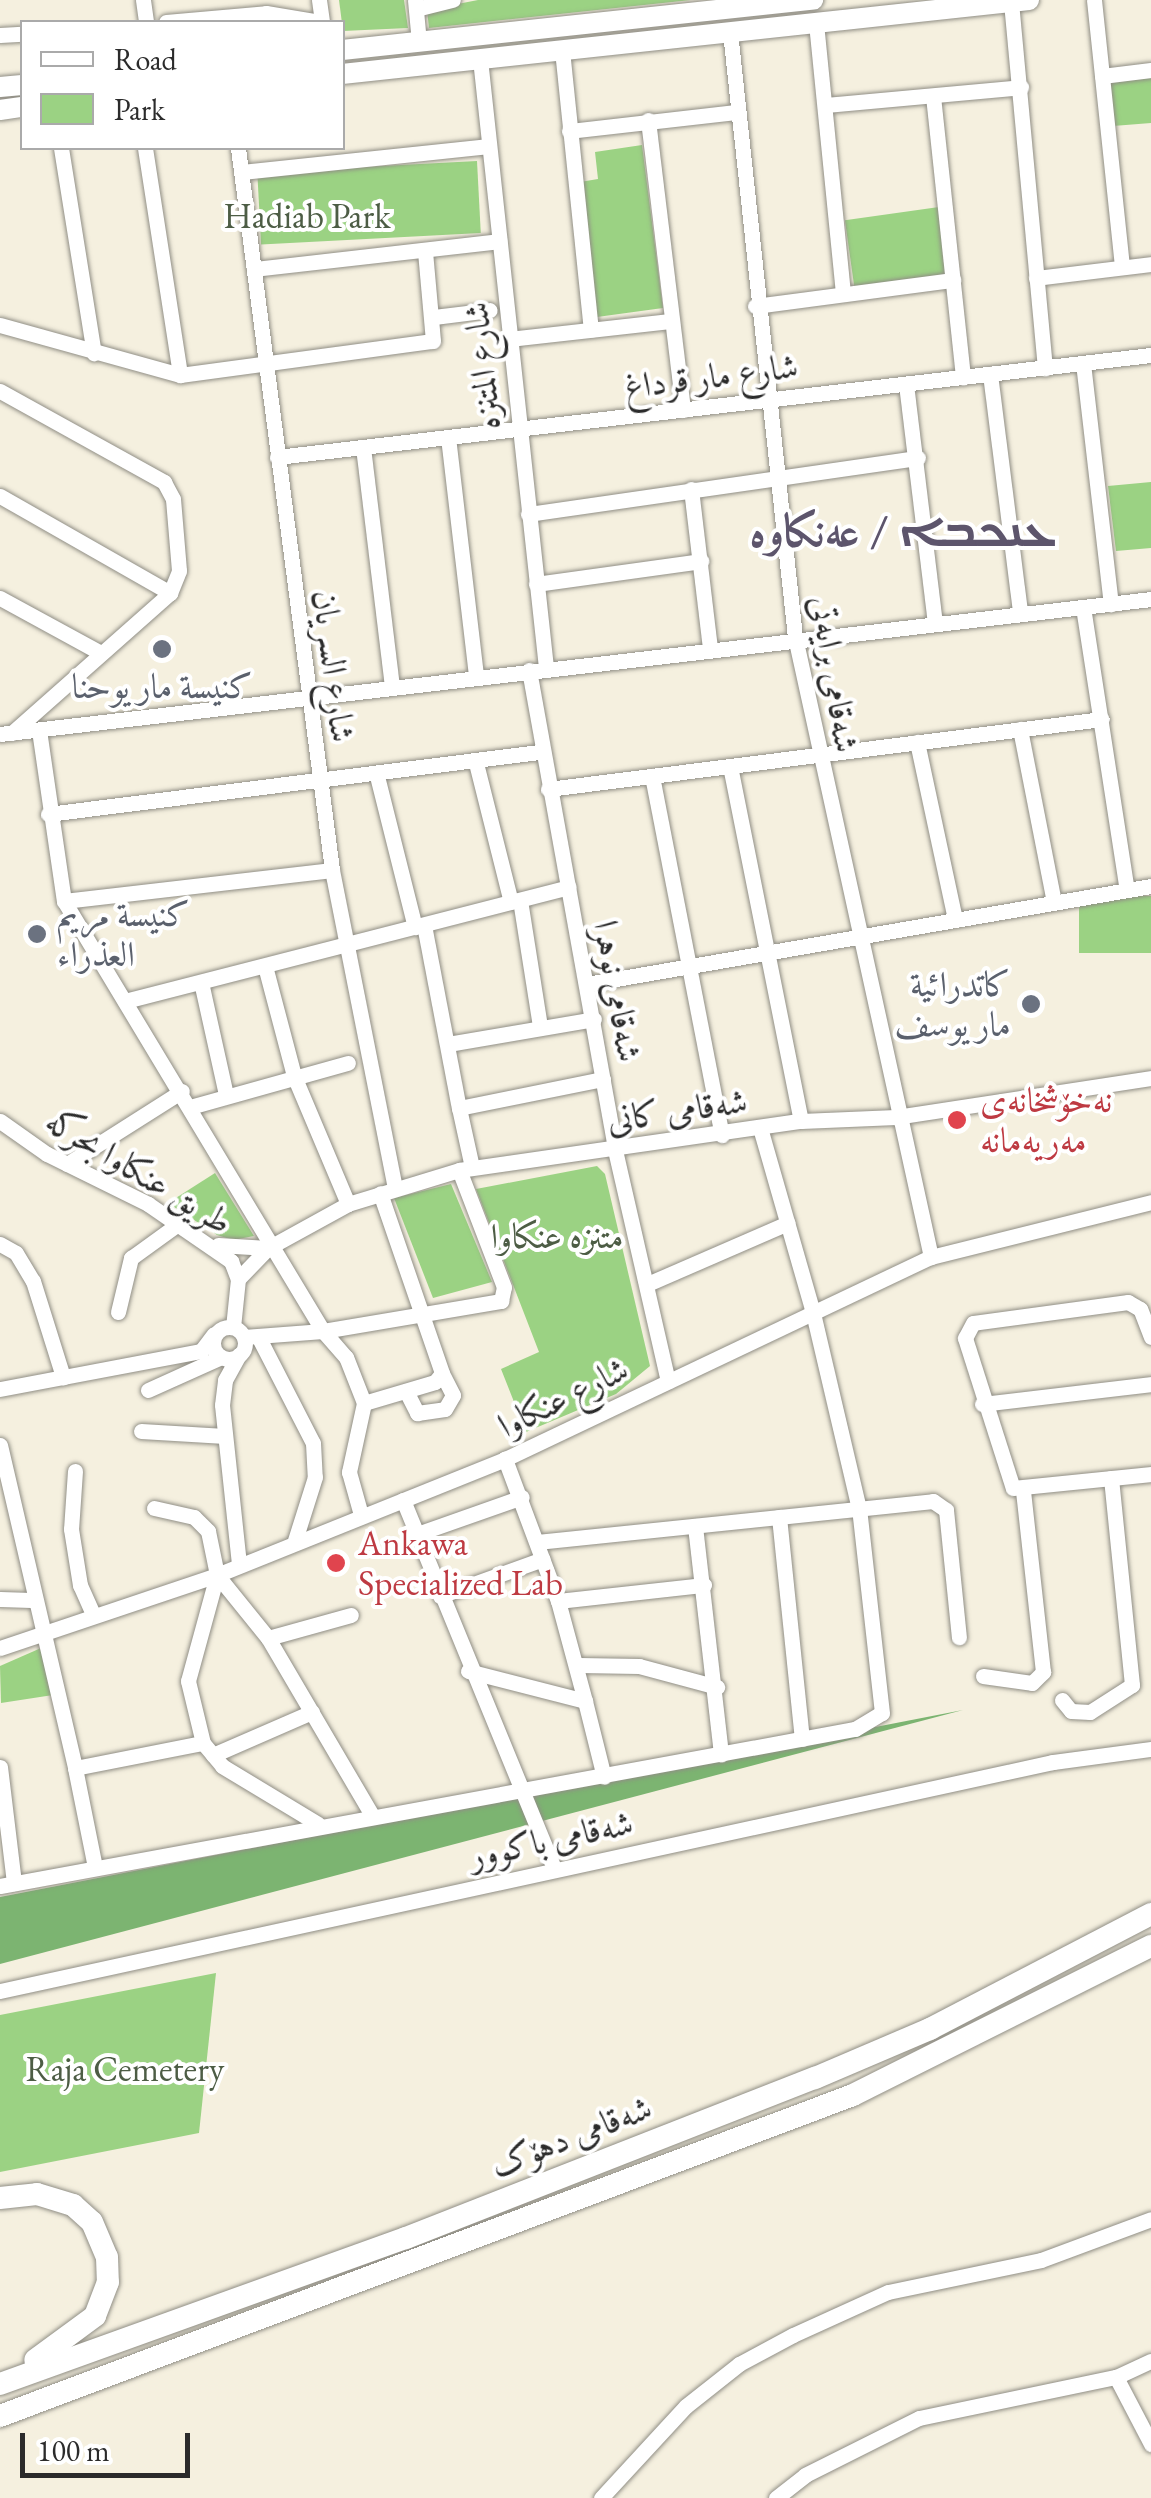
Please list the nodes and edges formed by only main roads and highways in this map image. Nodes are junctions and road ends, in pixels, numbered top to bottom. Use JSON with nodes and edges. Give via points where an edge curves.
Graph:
{"nodes":[{"id":1,"x":813,"y":0,"type":"edge"},
{"id":2,"x":1020,"y":1,"type":"edge"},
{"id":3,"x":726,"y":4,"type":"edge"},
{"id":4,"x":637,"y":19,"type":"junction"},
{"id":5,"x":640,"y":42,"type":"junction"},
{"id":6,"x":345,"y":50,"type":"edge"},
{"id":7,"x":345,"y":74,"type":"edge"},
{"id":8,"x":1151,"y":1914,"type":"edge"},
{"id":9,"x":1151,"y":1946,"type":"edge"},
{"id":10,"x":671,"y":2135,"type":"junction"},
{"id":11,"x":677,"y":2165,"type":"junction"},
{"id":12,"x":0,"y":2198,"type":"edge"},
{"id":13,"x":0,"y":2381,"type":"edge"},
{"id":14,"x":0,"y":2417,"type":"edge"}],
"edges":[{"from":1,"to":3,"type":"main road"},
{"from":2,"to":5,"type":"main road"},
{"from":3,"to":4,"type":"main road"},
{"from":4,"to":5,"type":"main road"},
{"from":4,"to":6,"type":"main road"},
{"from":5,"to":7,"type":"main road"},
{"from":8,"to":10,"type":"highway","name":"شەقامی دهۆک","via":[[930,2029]]},
{"from":9,"to":11,"type":"highway","name":"شەقامی دهۆک","via":[[852,2095]]},
{"from":10,"to":11,"type":"highway"},
{"from":10,"to":13,"type":"highway","name":"شەقامی دهۆک"},
{"from":11,"to":14,"type":"highway","name":"شەقامی دهۆک"},
{"from":12,"to":13,"type":"highway","via":[[37,2194],[73,2205],[98,2232],[108,2268],[101,2305],[82,2331]]}]}
